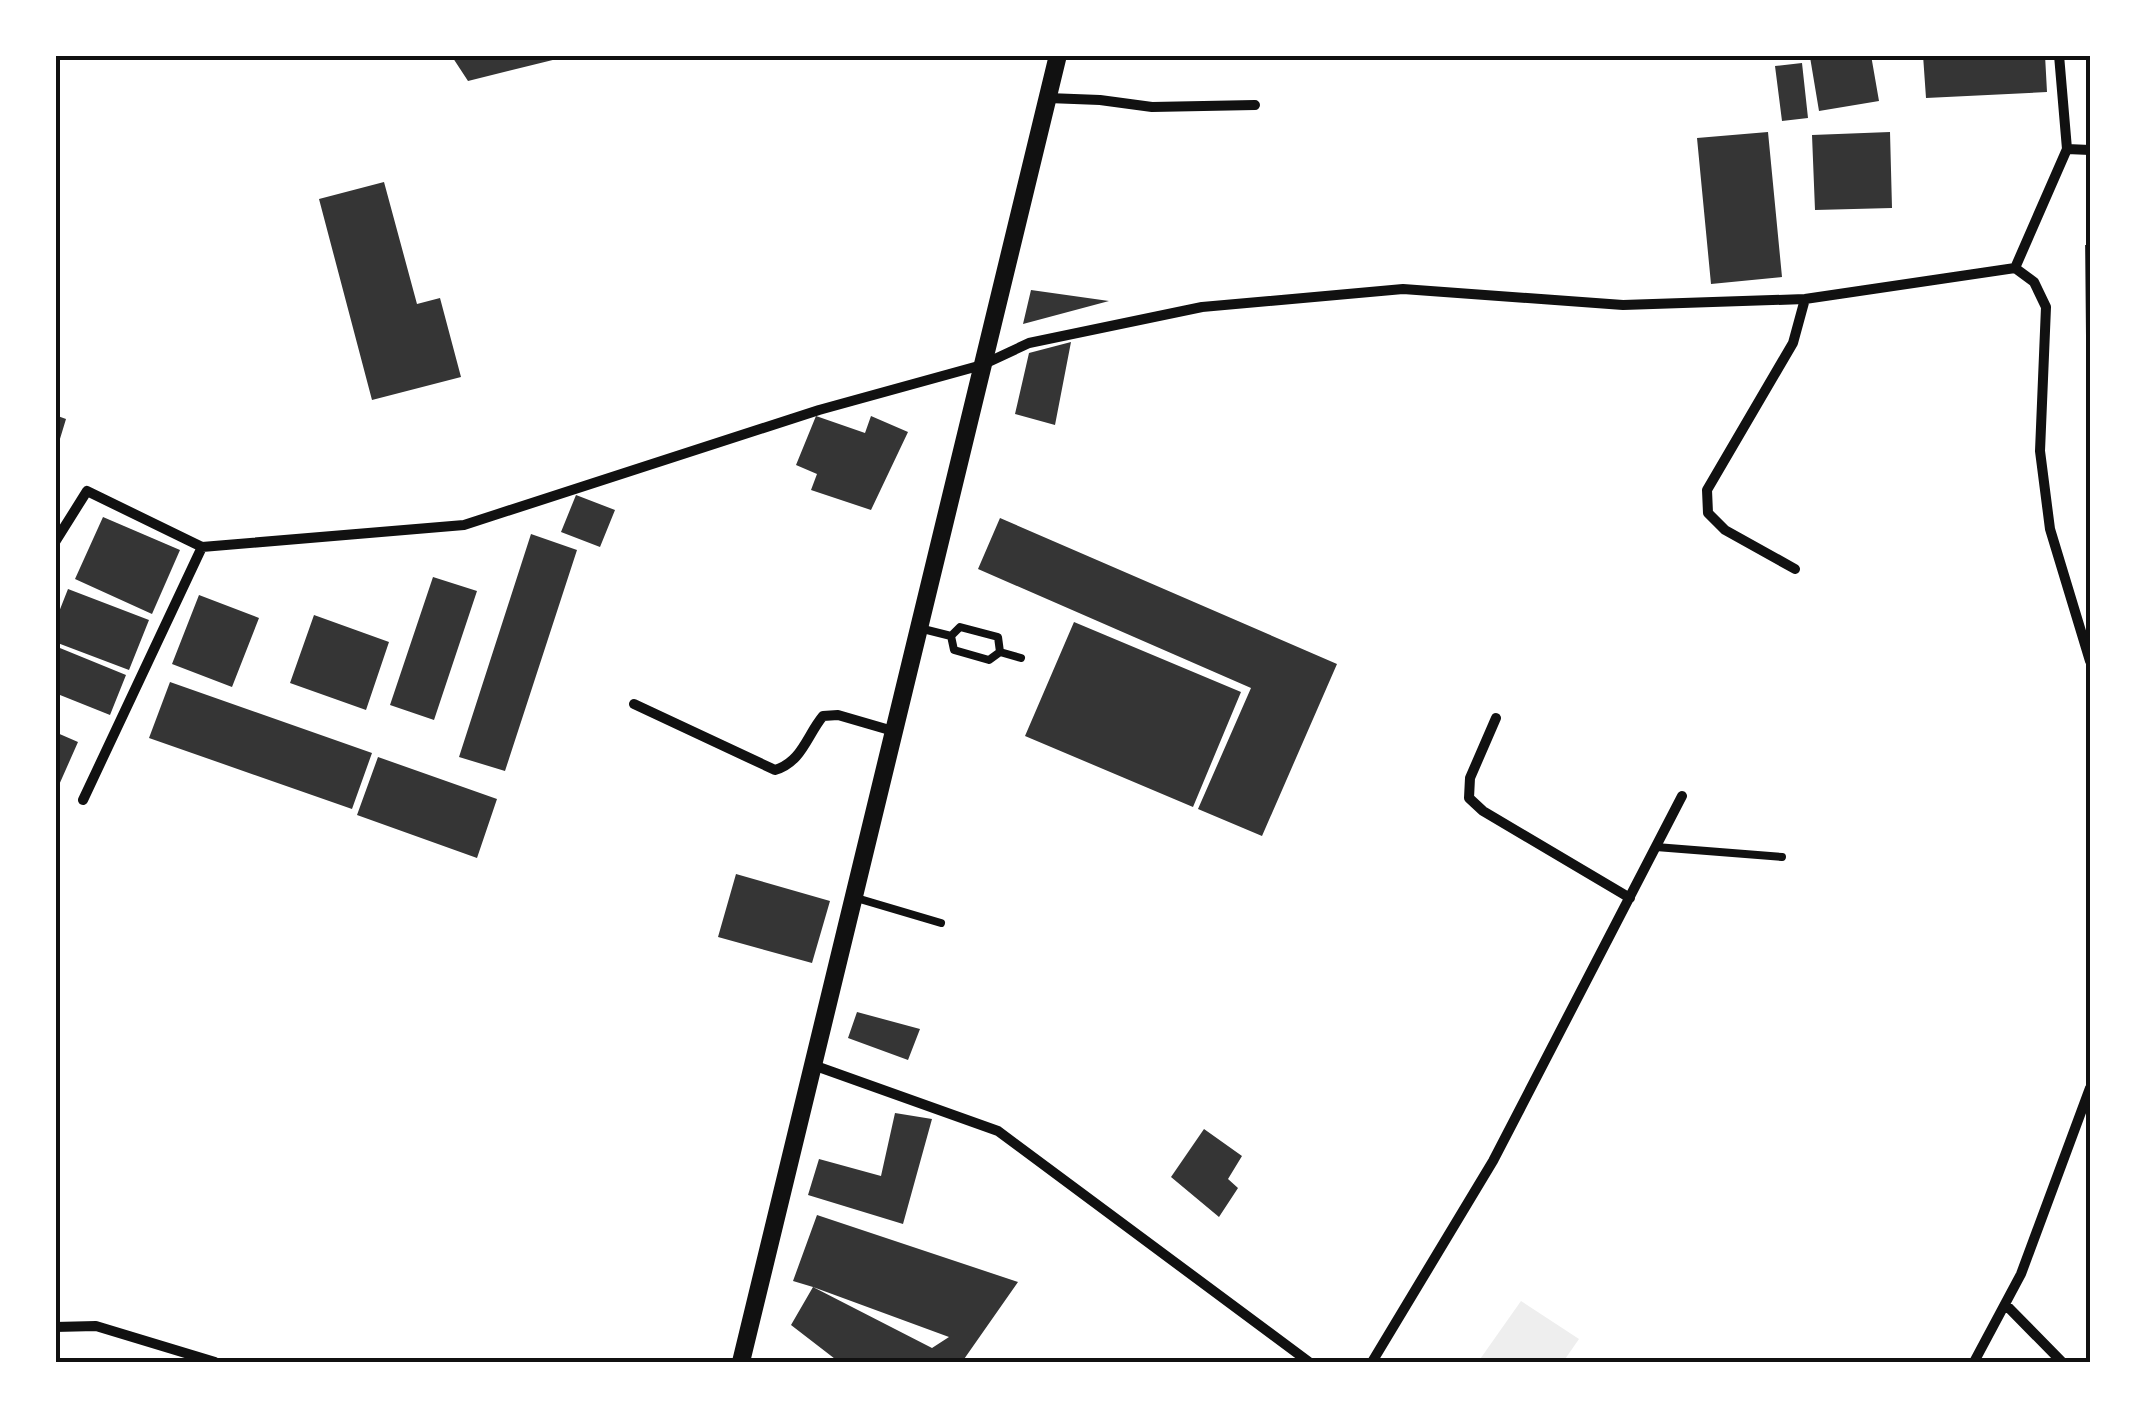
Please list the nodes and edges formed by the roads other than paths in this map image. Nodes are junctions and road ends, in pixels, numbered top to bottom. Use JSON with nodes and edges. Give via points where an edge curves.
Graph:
{"nodes":[{"id":1,"x":1058,"y":55,"type":"edge"},
{"id":2,"x":2058,"y":55,"type":"edge"},
{"id":3,"x":1048,"y":98,"type":"junction"},
{"id":4,"x":1255,"y":106,"type":"dead end"},
{"id":5,"x":2067,"y":148,"type":"junction"},
{"id":6,"x":2090,"y":150,"type":"edge"},
{"id":7,"x":2015,"y":268,"type":"junction"},
{"id":8,"x":1805,"y":300,"type":"junction"},
{"id":9,"x":982,"y":365,"type":"junction"},
{"id":10,"x":55,"y":542,"type":"edge"},
{"id":11,"x":202,"y":547,"type":"junction"},
{"id":12,"x":1795,"y":570,"type":"dead end"},
{"id":13,"x":918,"y":628,"type":"junction"},
{"id":14,"x":952,"y":636,"type":"junction"},
{"id":15,"x":1000,"y":652,"type":"junction"},
{"id":16,"x":1021,"y":658,"type":"dead end"},
{"id":17,"x":2090,"y":661,"type":"edge"},
{"id":18,"x":634,"y":704,"type":"dead end"},
{"id":19,"x":1496,"y":718,"type":"dead end"},
{"id":20,"x":894,"y":731,"type":"junction"},
{"id":21,"x":1682,"y":796,"type":"dead end"},
{"id":22,"x":83,"y":800,"type":"dead end"},
{"id":23,"x":1656,"y":847,"type":"junction"},
{"id":24,"x":1782,"y":857,"type":"dead end"},
{"id":25,"x":853,"y":896,"type":"junction"},
{"id":26,"x":1630,"y":898,"type":"junction"},
{"id":27,"x":942,"y":923,"type":"dead end"},
{"id":28,"x":813,"y":1065,"type":"junction"},
{"id":29,"x":2090,"y":1088,"type":"edge"},
{"id":30,"x":2006,"y":1305,"type":"junction"},
{"id":31,"x":55,"y":1327,"type":"edge"},
{"id":32,"x":214,"y":1362,"type":"edge"},
{"id":33,"x":741,"y":1362,"type":"edge"},
{"id":34,"x":1310,"y":1362,"type":"edge"},
{"id":35,"x":1372,"y":1362,"type":"edge"},
{"id":36,"x":1974,"y":1362,"type":"edge"},
{"id":37,"x":2062,"y":1362,"type":"edge"}],
"edges":[{"from":1,"to":3,"type":"street"},
{"from":2,"to":5,"type":"street"},
{"from":3,"to":4,"type":"street"},
{"from":3,"to":9,"type":"street"},
{"from":5,"to":6,"type":"street"},
{"from":5,"to":7,"type":"street"},
{"from":7,"to":8,"type":"street"},
{"from":7,"to":17,"type":"street","via":[[2042,292],[2046,307],[2040,396],[2050,529]]},
{"from":8,"to":9,"type":"street","via":[[1624,305],[1403,289],[1202,308],[1029,343]]},
{"from":8,"to":12,"type":"street","via":[[1793,343],[1706,490],[1708,512],[1725,530]]},
{"from":9,"to":11,"type":"street","via":[[818,410],[464,525]]},
{"from":9,"to":13,"type":"street"},
{"from":10,"to":11,"type":"street","via":[[87,492]]},
{"from":11,"to":22,"type":"street"},
{"from":13,"to":14,"type":"lane"},
{"from":13,"to":20,"type":"street"},
{"from":14,"to":15,"type":"lane","via":[[954,650],[989,660]]},
{"from":14,"to":15,"type":"lane","via":[[960,627],[998,638]]},
{"from":15,"to":16,"type":"lane"},
{"from":18,"to":20,"type":"street","via":[[775,770],[804,748],[823,716]]},
{"from":19,"to":26,"type":"street","via":[[1470,778],[1469,798]]},
{"from":20,"to":25,"type":"street"},
{"from":21,"to":23,"type":"street"},
{"from":23,"to":24,"type":"lane"},
{"from":23,"to":26,"type":"street"},
{"from":25,"to":27,"type":"lane"},
{"from":25,"to":28,"type":"street"},
{"from":26,"to":35,"type":"street","via":[[1493,1161]]},
{"from":28,"to":33,"type":"street"},
{"from":28,"to":34,"type":"street","via":[[998,1130]]},
{"from":29,"to":30,"type":"street"},
{"from":30,"to":36,"type":"street"},
{"from":30,"to":37,"type":"street"},
{"from":31,"to":32,"type":"street","via":[[96,1326]]}]}
